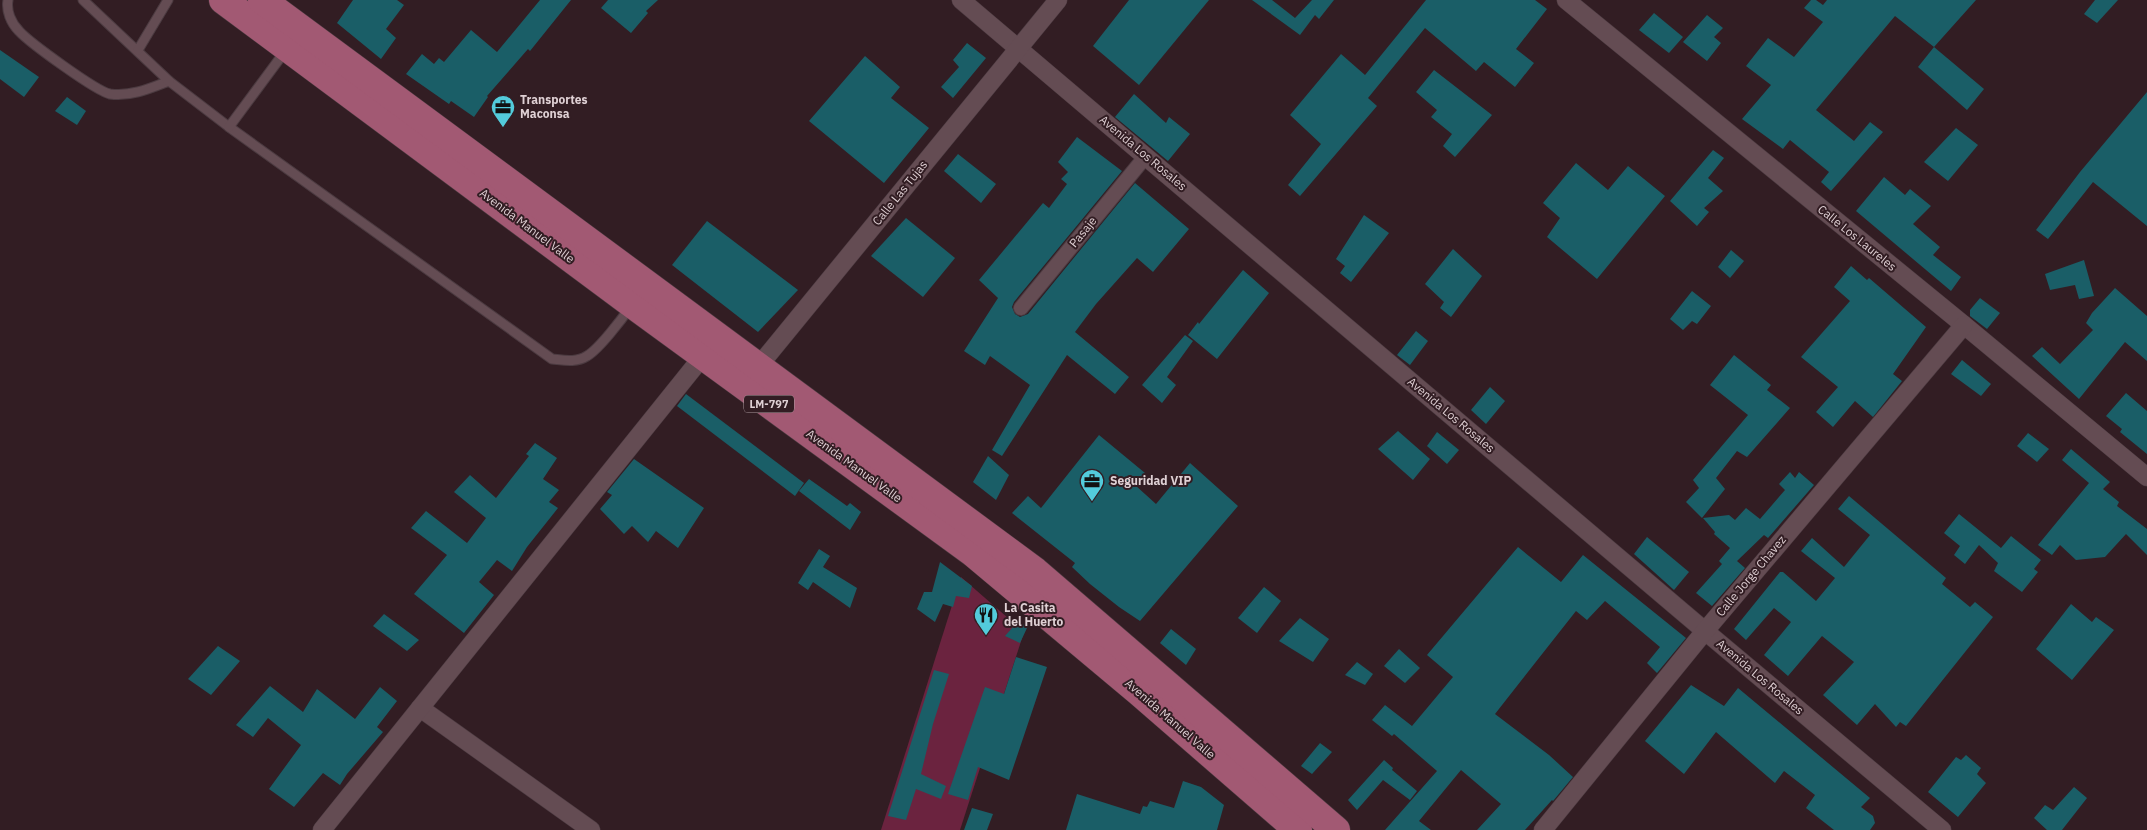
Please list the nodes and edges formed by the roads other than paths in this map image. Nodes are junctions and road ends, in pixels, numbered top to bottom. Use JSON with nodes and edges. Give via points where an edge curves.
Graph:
{"nodes":[{"id":1,"x":8,"y":0,"type":"edge"},
{"id":2,"x":83,"y":0,"type":"edge"},
{"id":3,"x":168,"y":0,"type":"edge"},
{"id":4,"x":223,"y":0,"type":"edge"},
{"id":5,"x":262,"y":0,"type":"edge"},
{"id":6,"x":961,"y":0,"type":"edge"},
{"id":7,"x":1058,"y":0,"type":"edge"},
{"id":8,"x":1577,"y":3,"type":"edge"},
{"id":9,"x":287,"y":48,"type":"junction"},
{"id":10,"x":1019,"y":48,"type":"junction"},
{"id":11,"x":138,"y":50,"type":"junction"},
{"id":12,"x":169,"y":81,"type":"junction"},
{"id":13,"x":229,"y":127,"type":"junction"},
{"id":14,"x":1146,"y":156,"type":"junction"},
{"id":15,"x":632,"y":304,"type":"junction"},
{"id":16,"x":1021,"y":308,"type":"dead end"},
{"id":17,"x":1964,"y":325,"type":"junction"},
{"id":18,"x":703,"y":356,"type":"junction"},
{"id":19,"x":751,"y":375,"type":"junction"},
{"id":20,"x":2147,"y":477,"type":"edge"},
{"id":21,"x":1705,"y":631,"type":"junction"},
{"id":22,"x":420,"y":708,"type":"junction"},
{"id":23,"x":322,"y":830,"type":"edge"},
{"id":24,"x":591,"y":830,"type":"edge"},
{"id":25,"x":1298,"y":830,"type":"edge"},
{"id":26,"x":1336,"y":830,"type":"edge"},
{"id":27,"x":1543,"y":830,"type":"edge"},
{"id":28,"x":1942,"y":830,"type":"edge"}],
"edges":[{"from":1,"to":12,"type":"lane","via":[[10,18],[19,31],[91,86],[109,94],[126,94]]},
{"from":2,"to":11,"type":"lane"},
{"from":3,"to":11,"type":"lane"},
{"from":4,"to":9,"type":"main road","name":"Avenida Manuel Valle","number":"LM-797"},
{"from":5,"to":19,"type":"main road","name":"Avenida Manuel Valle","number":"LM-797"},
{"from":6,"to":10,"type":"street","name":"Avenida Los Rosales"},
{"from":7,"to":10,"type":"street","name":"Calle Las Tujas"},
{"from":8,"to":17,"type":"street","name":"Calle Los Laureles"},
{"from":9,"to":13,"type":"lane"},
{"from":9,"to":15,"type":"main road","name":"Avenida Manuel Valle","number":"LM-797"},
{"from":10,"to":14,"type":"street","name":"Avenida Los Rosales"},
{"from":10,"to":19,"type":"street","name":"Calle Las Tujas"},
{"from":11,"to":12,"type":"lane"},
{"from":12,"to":13,"type":"lane"},
{"from":13,"to":15,"type":"lane","via":[[552,359],[570,361],[586,356],[619,323]]},
{"from":14,"to":16,"type":"street","name":"Pasaje"},
{"from":14,"to":21,"type":"street","name":"Avenida Los Rosales"},
{"from":15,"to":18,"type":"main road","name":"Avenida Manuel Valle","number":"LM-797"},
{"from":17,"to":20,"type":"street","name":"Calle Los Laureles"},
{"from":17,"to":21,"type":"street","name":"Calle Jorge Chavez"},
{"from":18,"to":19,"type":"main road","name":"Avenida Manuel Valle","number":"LM-797"},
{"from":18,"to":22,"type":"street"},
{"from":19,"to":25,"type":"main road","name":"Avenida Manuel Valle","number":"LM-797","via":[[973,553]]},
{"from":19,"to":26,"type":"main road","name":"Avenida Manuel Valle","number":"LM-797","via":[[1036,571]]},
{"from":21,"to":27,"type":"street","name":"Calle Jorge Chavez"},
{"from":21,"to":28,"type":"street","name":"Avenida Los Rosales"},
{"from":22,"to":23,"type":"street"},
{"from":22,"to":24,"type":"street"}]}
